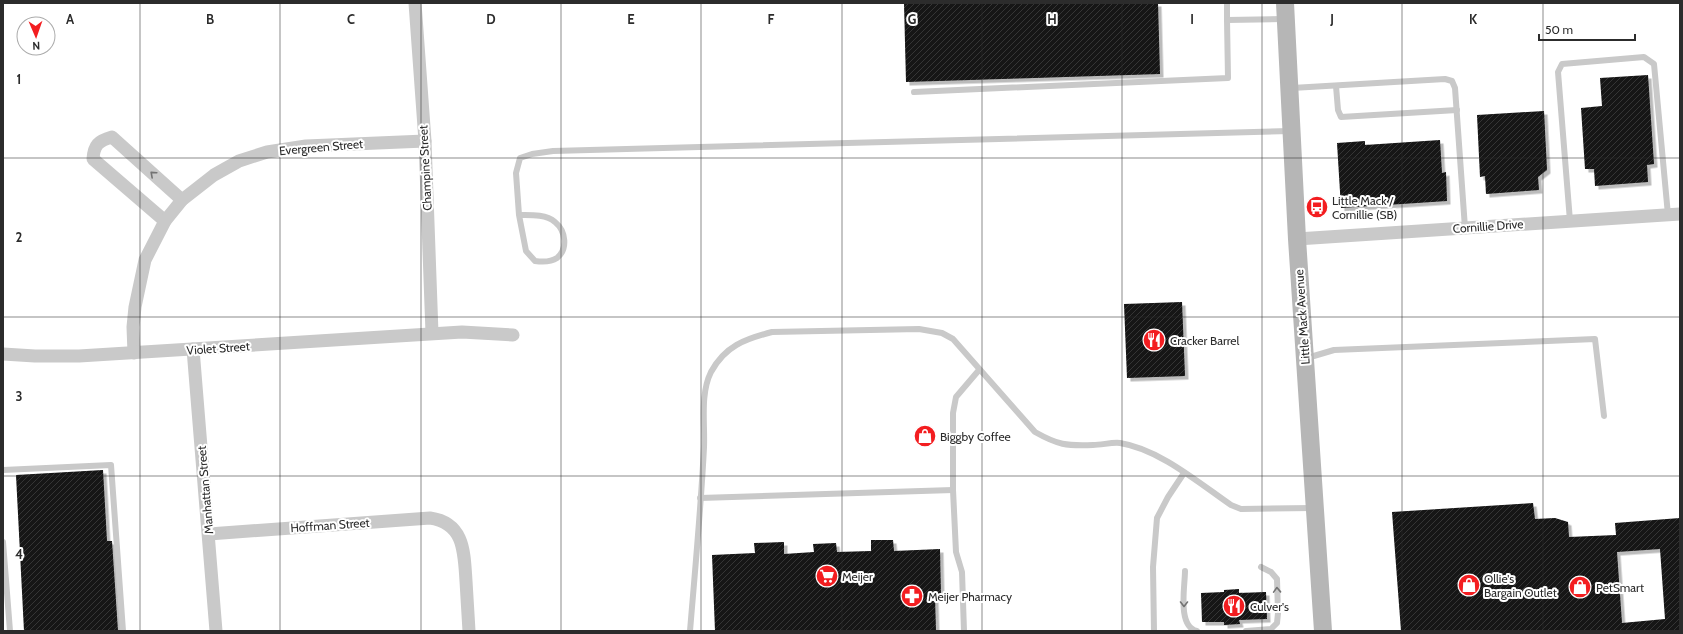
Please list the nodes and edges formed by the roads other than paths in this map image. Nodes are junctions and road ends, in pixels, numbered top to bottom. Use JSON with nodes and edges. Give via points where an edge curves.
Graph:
{"nodes":[{"id":1,"x":415,"y":3,"type":"edge"},
{"id":2,"x":1227,"y":3,"type":"edge"},
{"id":3,"x":1285,"y":11,"type":"edge"},
{"id":4,"x":1227,"y":20,"type":"junction"},
{"id":5,"x":1336,"y":86,"type":"junction"},
{"id":6,"x":1288,"y":89,"type":"junction"},
{"id":7,"x":914,"y":92,"type":"dead end"},
{"id":8,"x":1457,"y":110,"type":"junction"},
{"id":9,"x":1290,"y":131,"type":"junction"},
{"id":10,"x":425,"y":140,"type":"junction"},
{"id":11,"x":182,"y":200,"type":"junction"},
{"id":12,"x":1674,"y":214,"type":"edge"},
{"id":13,"x":519,"y":215,"type":"junction"},
{"id":14,"x":165,"y":221,"type":"junction"},
{"id":15,"x":1570,"y":221,"type":"junction"},
{"id":16,"x":1465,"y":228,"type":"junction"},
{"id":17,"x":1297,"y":239,"type":"junction"},
{"id":18,"x":432,"y":333,"type":"junction"},
{"id":19,"x":513,"y":335,"type":"dead end"},
{"id":20,"x":193,"y":350,"type":"junction"},
{"id":21,"x":134,"y":353,"type":"junction"},
{"id":22,"x":3,"y":354,"type":"edge"},
{"id":23,"x":1305,"y":358,"type":"junction"},
{"id":24,"x":979,"y":370,"type":"junction"},
{"id":25,"x":1604,"y":416,"type":"dead end"},
{"id":26,"x":3,"y":470,"type":"edge"},
{"id":27,"x":1184,"y":472,"type":"junction"},
{"id":28,"x":953,"y":490,"type":"junction"},
{"id":29,"x":700,"y":498,"type":"junction"},
{"id":30,"x":1315,"y":508,"type":"junction"},
{"id":31,"x":209,"y":534,"type":"junction"},
{"id":32,"x":3,"y":542,"type":"edge"},
{"id":33,"x":1261,"y":567,"type":"dead end"},
{"id":34,"x":1186,"y":571,"type":"dead end"},
{"id":35,"x":10,"y":631,"type":"edge"},
{"id":36,"x":123,"y":631,"type":"edge"},
{"id":37,"x":216,"y":631,"type":"edge"},
{"id":38,"x":469,"y":631,"type":"edge"},
{"id":39,"x":690,"y":631,"type":"edge"},
{"id":40,"x":964,"y":631,"type":"edge"},
{"id":41,"x":1154,"y":631,"type":"edge"},
{"id":42,"x":1197,"y":631,"type":"edge"},
{"id":43,"x":1246,"y":631,"type":"edge"},
{"id":44,"x":1324,"y":631,"type":"edge"}],
"edges":[{"from":1,"to":10,"type":"street","name":"Champine Street"},
{"from":2,"to":4,"type":"lane"},
{"from":3,"to":4,"type":"lane"},
{"from":3,"to":6,"type":"main road","name":"Little Mack Avenue"},
{"from":4,"to":7,"type":"lane","via":[[1228,78]]},
{"from":5,"to":6,"type":"lane"},
{"from":5,"to":8,"type":"lane","via":[[1445,79],[1452,81],[1455,88]]},
{"from":5,"to":8,"type":"lane","via":[[1341,117]]},
{"from":6,"to":9,"type":"main road","name":"Little Mack Avenue"},
{"from":8,"to":16,"type":"lane"},
{"from":9,"to":13,"type":"lane","via":[[553,151],[520,158],[516,173]]},
{"from":9,"to":17,"type":"main road","name":"Little Mack Avenue"},
{"from":10,"to":11,"type":"street","name":"Evergreen Street","via":[[306,146],[267,152],[239,161],[214,175]]},
{"from":10,"to":18,"type":"street","name":"Champine Street"},
{"from":11,"to":14,"type":"street","name":"Evergreen Street"},
{"from":11,"to":14,"type":"street","one_way":true,"via":[[112,137],[101,140],[94,150],[93,159]]},
{"from":12,"to":15,"type":"street","name":"Cornillie Drive"},
{"from":12,"to":15,"type":"lane","via":[[1654,64],[1644,56],[1562,64],[1558,72]]},
{"from":13,"to":13,"type":"lane","via":[[526,251],[536,261],[544,262],[556,258],[564,248],[564,234],[555,222],[539,215]]},
{"from":14,"to":21,"type":"street","name":"Evergreen Street","via":[[145,260],[138,287],[133,327]]},
{"from":15,"to":16,"type":"street","name":"Cornillie Drive"},
{"from":16,"to":17,"type":"street","name":"Cornillie Drive"},
{"from":17,"to":23,"type":"main road","name":"Little Mack Avenue"},
{"from":18,"to":19,"type":"street","name":"Violet Street","via":[[476,332]]},
{"from":18,"to":20,"type":"street","name":"Violet Street"},
{"from":20,"to":21,"type":"street","name":"Violet Street"},
{"from":20,"to":31,"type":"street","name":"Manhattan Street"},
{"from":21,"to":22,"type":"street","name":"Violet Street","via":[[79,356]]},
{"from":23,"to":25,"type":"lane","via":[[1334,350],[1595,339]]},
{"from":23,"to":30,"type":"main road","name":"Little Mack Avenue"},
{"from":24,"to":27,"type":"lane","via":[[1035,432],[1050,440],[1064,445],[1119,443],[1145,449]]},
{"from":24,"to":28,"type":"lane","via":[[956,397],[953,413]]},
{"from":24,"to":29,"type":"lane","via":[[953,340],[942,333],[919,329],[772,332],[749,338],[729,349],[711,372],[704,394]]},
{"from":26,"to":36,"type":"lane","via":[[111,464]]},
{"from":27,"to":30,"type":"lane","via":[[1231,505],[1241,509]]},
{"from":27,"to":41,"type":"lane","via":[[1157,518],[1153,567]]},
{"from":28,"to":29,"type":"lane"},
{"from":28,"to":40,"type":"lane","via":[[956,552],[964,588]]},
{"from":29,"to":39,"type":"lane"},
{"from":30,"to":44,"type":"main road","name":"Little Mack Avenue"},
{"from":31,"to":37,"type":"street","name":"Manhattan Street"},
{"from":31,"to":38,"type":"street","name":"Hoffman Street","via":[[437,519],[456,532],[464,550]]},
{"from":32,"to":35,"type":"lane"},
{"from":43,"to":33,"type":"lane","one_way":true,"via":[[1271,629],[1277,623],[1277,579]]},
{"from":34,"to":42,"type":"lane","one_way":true,"via":[[1183,608],[1186,621]]}]}
